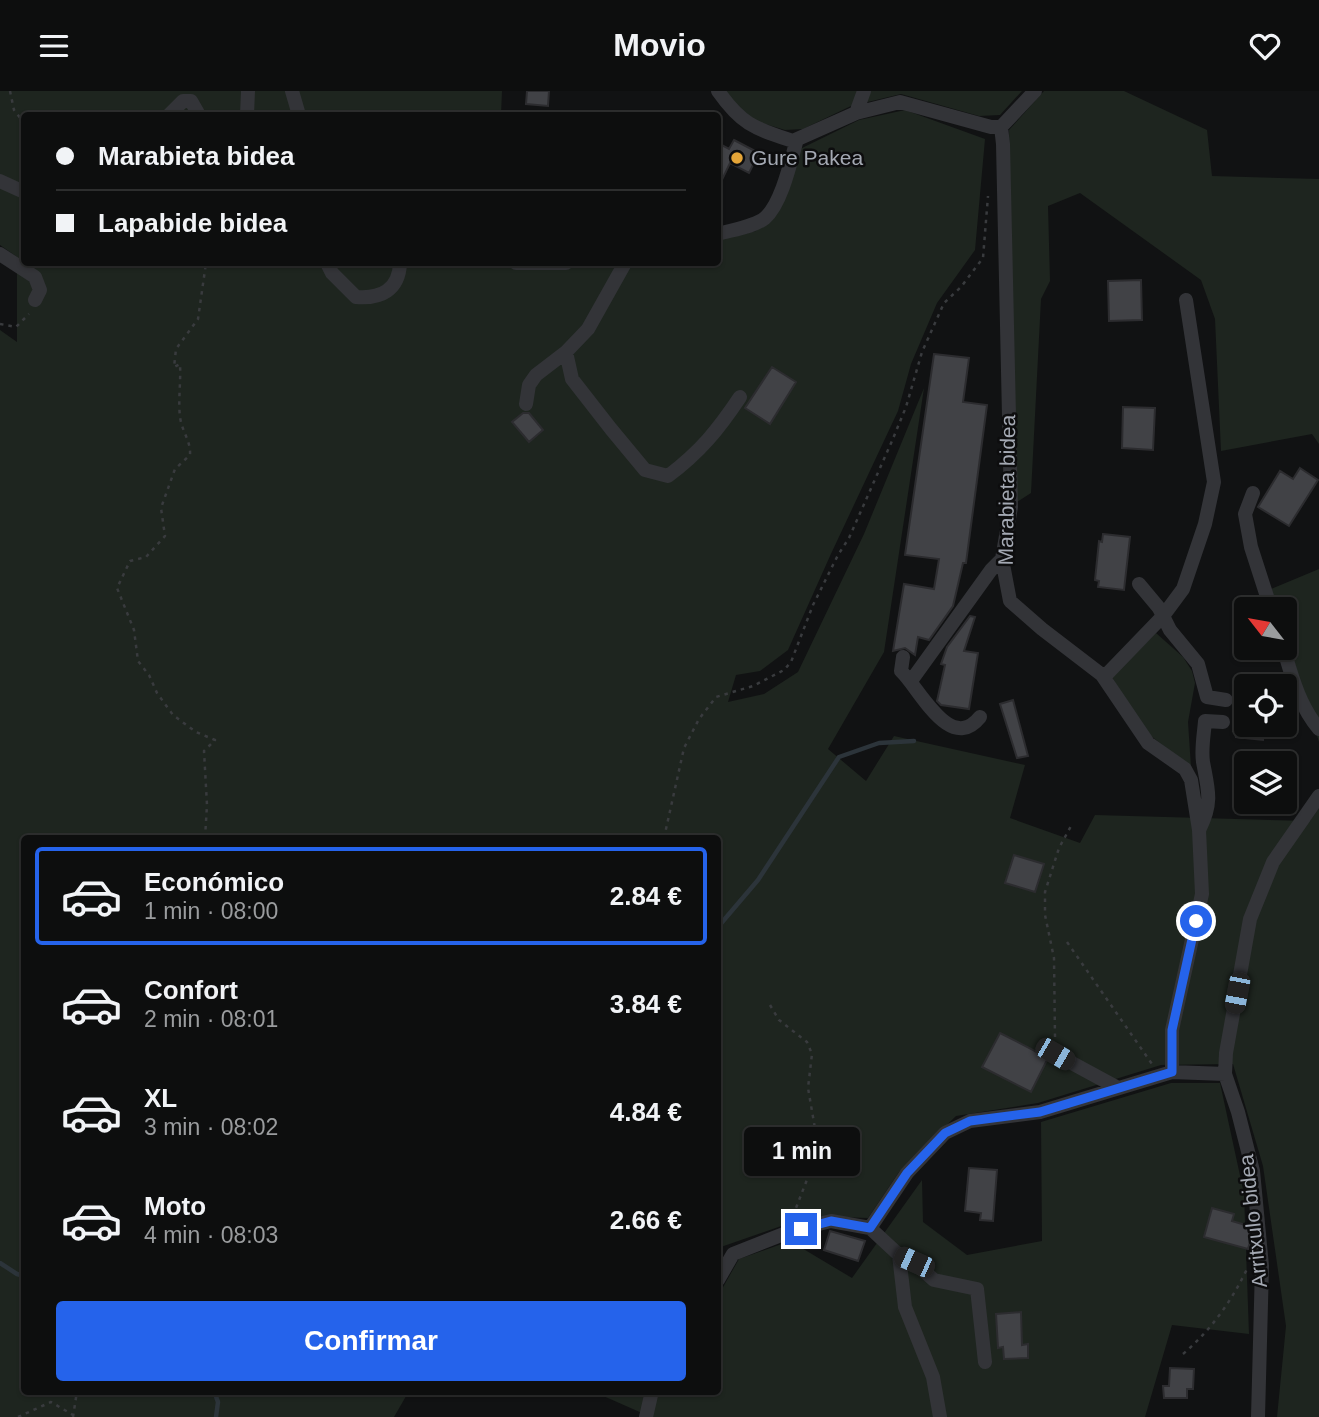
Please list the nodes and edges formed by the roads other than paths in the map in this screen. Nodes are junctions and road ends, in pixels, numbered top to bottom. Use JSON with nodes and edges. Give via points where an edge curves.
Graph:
{"nodes":[{"id":1,"x":248,"y":91,"type":"edge"},
{"id":2,"x":292,"y":91,"type":"edge"},
{"id":3,"x":718,"y":91,"type":"edge"},
{"id":4,"x":864,"y":91,"type":"edge"},
{"id":5,"x":1035,"y":91,"type":"edge"},
{"id":6,"x":172,"y":112,"type":"edge"},
{"id":7,"x":197,"y":112,"type":"edge"},
{"id":8,"x":247,"y":112,"type":"edge"},
{"id":9,"x":298,"y":112,"type":"edge"},
{"id":10,"x":856,"y":113,"type":"junction"},
{"id":11,"x":1001,"y":127,"type":"junction"},
{"id":12,"x":797,"y":139,"type":"junction"},
{"id":13,"x":0,"y":181,"type":"edge"},
{"id":14,"x":21,"y":191,"type":"edge"},
{"id":15,"x":721,"y":233,"type":"edge"},
{"id":16,"x":0,"y":254,"type":"edge"},
{"id":17,"x":328,"y":266,"type":"edge"},
{"id":18,"x":400,"y":266,"type":"edge"},
{"id":19,"x":623,"y":266,"type":"edge"},
{"id":20,"x":35,"y":300,"type":"road end"},
{"id":21,"x":1186,"y":300,"type":"dead end"},
{"id":22,"x":566,"y":352,"type":"junction"},
{"id":23,"x":740,"y":397,"type":"dead end"},
{"id":24,"x":526,"y":404,"type":"dead end"},
{"id":25,"x":1253,"y":493,"type":"dead end"},
{"id":26,"x":1002,"y":559,"type":"junction"},
{"id":27,"x":1139,"y":584,"type":"dead end"},
{"id":28,"x":1267,"y":597,"type":"edge"},
{"id":29,"x":1163,"y":616,"type":"junction"},
{"id":30,"x":903,"y":657,"type":"dead end"},
{"id":31,"x":1287,"y":660,"type":"edge"},
{"id":32,"x":1102,"y":675,"type":"junction"},
{"id":33,"x":911,"y":681,"type":"junction"},
{"id":34,"x":1226,"y":700,"type":"dead end"},
{"id":35,"x":980,"y":717,"type":"dead end"},
{"id":36,"x":1223,"y":722,"type":"dead end"},
{"id":37,"x":1319,"y":729,"type":"edge"},
{"id":38,"x":1319,"y":796,"type":"edge"},
{"id":39,"x":1199,"y":830,"type":"junction"},
{"id":40,"x":1051,"y":1051,"type":"road end"},
{"id":41,"x":1165,"y":1074,"type":"junction"},
{"id":42,"x":1225,"y":1074,"type":"junction"},
{"id":43,"x":1118,"y":1089,"type":"junction"},
{"id":44,"x":870,"y":1228,"type":"junction"},
{"id":45,"x":733,"y":1254,"type":"junction"},
{"id":46,"x":900,"y":1255,"type":"junction"},
{"id":47,"x":721,"y":1260,"type":"edge"},
{"id":48,"x":721,"y":1275,"type":"edge"},
{"id":49,"x":985,"y":1362,"type":"dead end"},
{"id":50,"x":651,"y":1395,"type":"edge"},
{"id":51,"x":646,"y":1417,"type":"edge"},
{"id":52,"x":940,"y":1417,"type":"edge"},
{"id":53,"x":1258,"y":1417,"type":"edge"}],
"edges":[{"from":1,"to":8,"type":"street"},
{"from":2,"to":9,"type":"street"},
{"from":3,"to":12,"type":"street","via":[[732,112],[752,128]]},
{"from":4,"to":10,"type":"street"},
{"from":5,"to":11,"type":"street"},
{"from":6,"to":7,"type":"street","via":[[183,101],[191,101]]},
{"from":10,"to":11,"type":"street","via":[[900,103]]},
{"from":10,"to":12,"type":"street"},
{"from":11,"to":26,"type":"street","name":"Marabieta bidea","via":[[1011,507]]},
{"from":12,"to":15,"type":"street","via":[[783,186],[765,219]]},
{"from":13,"to":14,"type":"street"},
{"from":16,"to":20,"type":"street","via":[[34,277],[40,290]]},
{"from":17,"to":18,"type":"street","via":[[356,297],[372,298],[390,289]]},
{"from":19,"to":22,"type":"street","via":[[588,329]]},
{"from":21,"to":29,"type":"street","via":[[1214,481],[1199,544],[1182,589]]},
{"from":22,"to":23,"type":"street","via":[[572,379],[611,429],[645,470],[668,476],[718,431]]},
{"from":22,"to":24,"type":"street","via":[[529,385]]},
{"from":25,"to":28,"type":"street","via":[[1245,514]]},
{"from":26,"to":32,"type":"street","name":"Marabieta bidea","via":[[1010,601]]},
{"from":26,"to":33,"type":"street"},
{"from":27,"to":29,"type":"street"},
{"from":29,"to":32,"type":"street"},
{"from":29,"to":34,"type":"street","via":[[1198,664],[1206,697]]},
{"from":30,"to":33,"type":"street","via":[[901,671]]},
{"from":31,"to":37,"type":"street","via":[[1306,713]]},
{"from":32,"to":39,"type":"street","name":"Marabieta bidea","via":[[1148,743],[1185,769]]},
{"from":33,"to":35,"type":"street","via":[[917,694],[957,730],[967,729]]},
{"from":36,"to":39,"type":"street","via":[[1205,721],[1203,759],[1209,803]]},
{"from":38,"to":42,"type":"street","name":"Arritxulo bidea","via":[[1273,862],[1250,919]]},
{"from":39,"to":41,"type":"street","name":"Marabieta bidea","via":[[1202,894]]},
{"from":40,"to":43,"type":"street"},
{"from":41,"to":42,"type":"street"},
{"from":41,"to":43,"type":"street"},
{"from":42,"to":53,"type":"street","name":"Arritxulo bidea","via":[[1253,1171],[1262,1266]]},
{"from":43,"to":44,"type":"street","via":[[1040,1112],[970,1121],[945,1133],[907,1173]]},
{"from":44,"to":45,"type":"street","via":[[831,1221]]},
{"from":44,"to":46,"type":"street"},
{"from":45,"to":47,"type":"street"},
{"from":45,"to":48,"type":"street"},
{"from":46,"to":49,"type":"street","via":[[934,1280],[977,1289]]},
{"from":46,"to":52,"type":"street","via":[[905,1307],[933,1377]]},
{"from":50,"to":51,"type":"street"}]}
